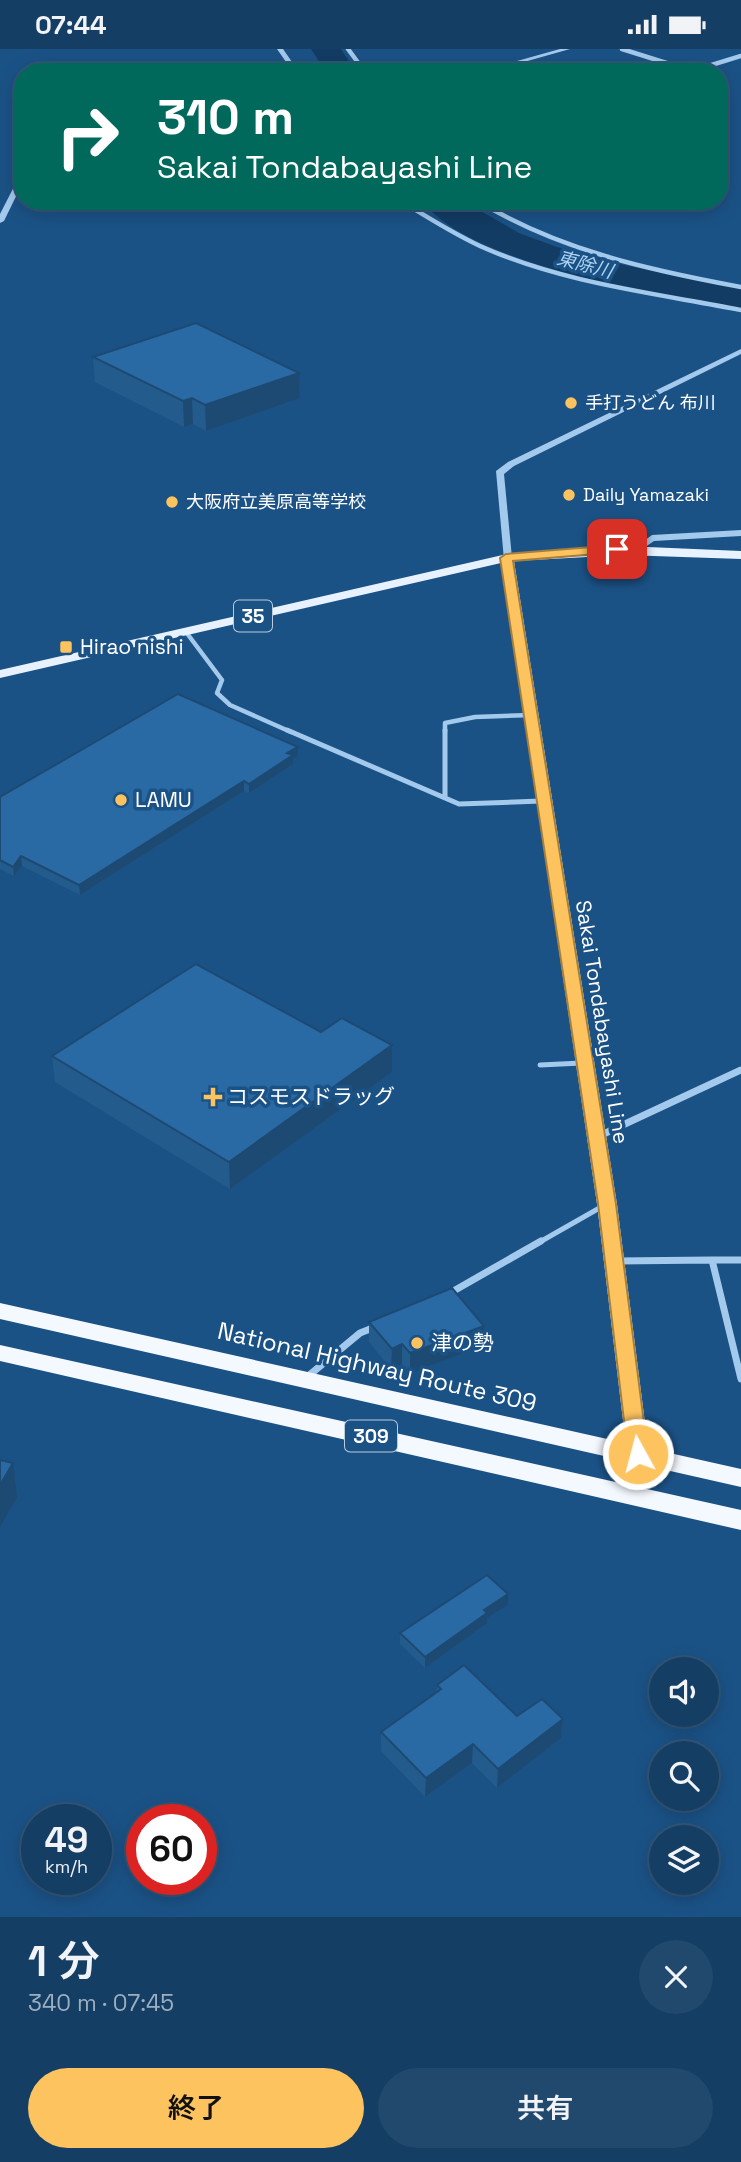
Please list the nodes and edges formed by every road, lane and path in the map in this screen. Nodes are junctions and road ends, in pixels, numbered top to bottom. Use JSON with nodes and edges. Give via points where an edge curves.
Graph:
{"nodes":[{"id":1,"x":567,"y":49,"type":"edge"},
{"id":2,"x":622,"y":49,"type":"edge"},
{"id":3,"x":741,"y":56,"type":"edge"},
{"id":4,"x":515,"y":63,"type":"edge"},
{"id":5,"x":667,"y":63,"type":"edge"},
{"id":6,"x":718,"y":63,"type":"edge"},
{"id":7,"x":14,"y":193,"type":"edge"},
{"id":8,"x":415,"y":210,"type":"edge"},
{"id":9,"x":492,"y":210,"type":"edge"},
{"id":10,"x":0,"y":221,"type":"edge"},
{"id":11,"x":741,"y":286,"type":"edge"},
{"id":12,"x":741,"y":310,"type":"edge"},
{"id":13,"x":741,"y":351,"type":"edge"},
{"id":14,"x":741,"y":533,"type":"edge"},
{"id":15,"x":638,"y":549,"type":"junction"},
{"id":16,"x":741,"y":555,"type":"edge"},
{"id":17,"x":506,"y":558,"type":"junction"},
{"id":18,"x":186,"y":632,"type":"junction"},
{"id":19,"x":0,"y":674,"type":"edge"},
{"id":20,"x":531,"y":715,"type":"junction"},
{"id":21,"x":445,"y":797,"type":"junction"},
{"id":22,"x":544,"y":801,"type":"junction"},
{"id":23,"x":585,"y":1063,"type":"junction"},
{"id":24,"x":540,"y":1065,"type":"dead end"},
{"id":25,"x":741,"y":1070,"type":"edge"},
{"id":26,"x":597,"y":1138,"type":"junction"},
{"id":27,"x":607,"y":1204,"type":"junction"},
{"id":28,"x":712,"y":1260,"type":"junction"},
{"id":29,"x":741,"y":1260,"type":"edge"},
{"id":30,"x":614,"y":1261,"type":"junction"},
{"id":31,"x":440,"y":1299,"type":"edge"},
{"id":32,"x":0,"y":1311,"type":"edge"},
{"id":33,"x":383,"y":1323,"type":"edge"},
{"id":34,"x":0,"y":1353,"type":"edge"},
{"id":35,"x":305,"y":1379,"type":"junction"},
{"id":36,"x":741,"y":1379,"type":"edge"},
{"id":37,"x":638,"y":1454,"type":"junction"},
{"id":38,"x":741,"y":1478,"type":"edge"},
{"id":39,"x":630,"y":1494,"type":"junction"},
{"id":40,"x":741,"y":1520,"type":"edge"}],
"edges":[{"from":1,"to":4,"type":"street"},
{"from":2,"to":5,"type":"street"},
{"from":3,"to":6,"type":"street"},
{"from":7,"to":10,"type":"street"},
{"from":8,"to":12,"type":"street","via":[[456,236],[516,262],[582,281]]},
{"from":9,"to":11,"type":"street","via":[[556,241],[659,272]]},
{"from":13,"to":17,"type":"street","via":[[499,473]]},
{"from":14,"to":15,"type":"street","via":[[652,538]]},
{"from":15,"to":16,"type":"main road","number":"35"},
{"from":15,"to":17,"type":"main road","number":"35"},
{"from":17,"to":18,"type":"main road","number":"35"},
{"from":17,"to":20,"type":"main road","name":"Sakai Tondabayashi Line"},
{"from":18,"to":19,"type":"main road","number":"35"},
{"from":18,"to":21,"type":"lane","via":[[222,680],[217,693],[230,705]]},
{"from":20,"to":21,"type":"lane","via":[[475,716],[445,723]]},
{"from":20,"to":22,"type":"main road","name":"Sakai Tondabayashi Line"},
{"from":21,"to":22,"type":"lane","via":[[459,804]]},
{"from":22,"to":23,"type":"main road","name":"Sakai Tondabayashi Line"},
{"from":23,"to":24,"type":"lane"},
{"from":23,"to":26,"type":"main road","name":"Sakai Tondabayashi Line"},
{"from":25,"to":26,"type":"street"},
{"from":26,"to":27,"type":"main road","name":"Sakai Tondabayashi Line"},
{"from":27,"to":30,"type":"main road","name":"Sakai Tondabayashi Line"},
{"from":27,"to":31,"type":"lane"},
{"from":28,"to":29,"type":"lane"},
{"from":28,"to":30,"type":"lane"},
{"from":28,"to":36,"type":"lane"},
{"from":30,"to":37,"type":"main road","name":"Sakai Tondabayashi Line"},
{"from":32,"to":35,"type":"highway","name":"National Highway Route 309","number":"309"},
{"from":33,"to":35,"type":"lane","via":[[360,1333]]},
{"from":34,"to":39,"type":"highway","number":"309"},
{"from":35,"to":37,"type":"highway","name":"National Highway Route 309","number":"309"},
{"from":37,"to":38,"type":"highway","name":"National Highway Route 309","number":"309"},
{"from":37,"to":39,"type":"main road","name":"Sakai Tondabayashi Line"},
{"from":39,"to":40,"type":"highway","number":"309"}]}
